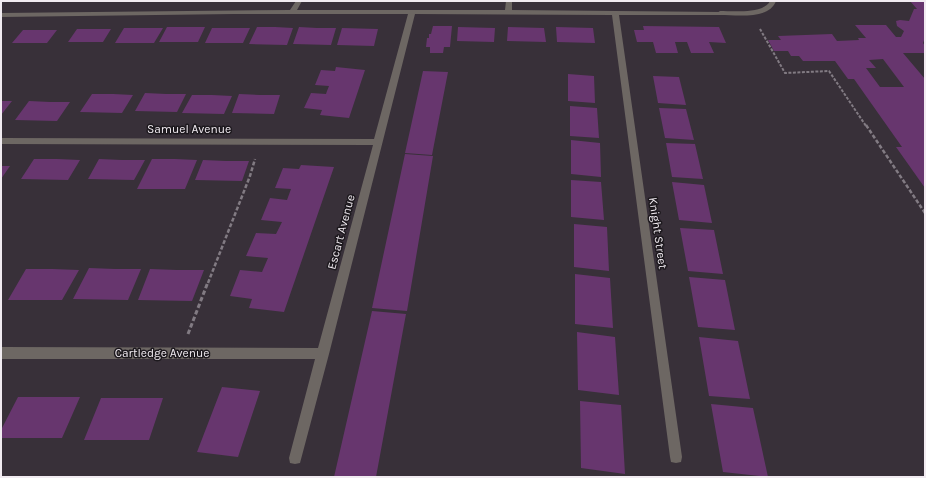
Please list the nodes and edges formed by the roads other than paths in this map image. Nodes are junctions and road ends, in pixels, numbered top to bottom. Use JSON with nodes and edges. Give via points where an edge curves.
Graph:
{"nodes":[{"id":1,"x":299,"y":1,"type":"edge"},
{"id":2,"x":509,"y":1,"type":"edge"},
{"id":3,"x":773,"y":1,"type":"edge"},
{"id":4,"x":292,"y":12,"type":"junction"},
{"id":5,"x":412,"y":12,"type":"junction"},
{"id":6,"x":508,"y":12,"type":"junction"},
{"id":7,"x":615,"y":14,"type":"junction"},
{"id":8,"x":1,"y":15,"type":"edge"},
{"id":9,"x":1,"y":141,"type":"edge"},
{"id":10,"x":378,"y":142,"type":"junction"},
{"id":11,"x":1,"y":353,"type":"edge"},
{"id":12,"x":322,"y":354,"type":"junction"},
{"id":13,"x":676,"y":457,"type":"dead end"},
{"id":14,"x":295,"y":458,"type":"dead end"}],
"edges":[{"from":1,"to":4,"type":"street"},
{"from":2,"to":6,"type":"street"},
{"from":3,"to":7,"type":"street","via":[[771,6],[761,12],[751,13]]},
{"from":4,"to":5,"type":"street"},
{"from":4,"to":8,"type":"street"},
{"from":5,"to":6,"type":"street"},
{"from":5,"to":10,"type":"street","name":"Escart Avenue"},
{"from":6,"to":7,"type":"street"},
{"from":7,"to":13,"type":"street","name":"Knight Street"},
{"from":9,"to":10,"type":"street","name":"Samuel Avenue"},
{"from":10,"to":12,"type":"street","name":"Escart Avenue"},
{"from":11,"to":12,"type":"street","name":"Cartledge Avenue"},
{"from":12,"to":14,"type":"street","name":"Escart Avenue"}]}
